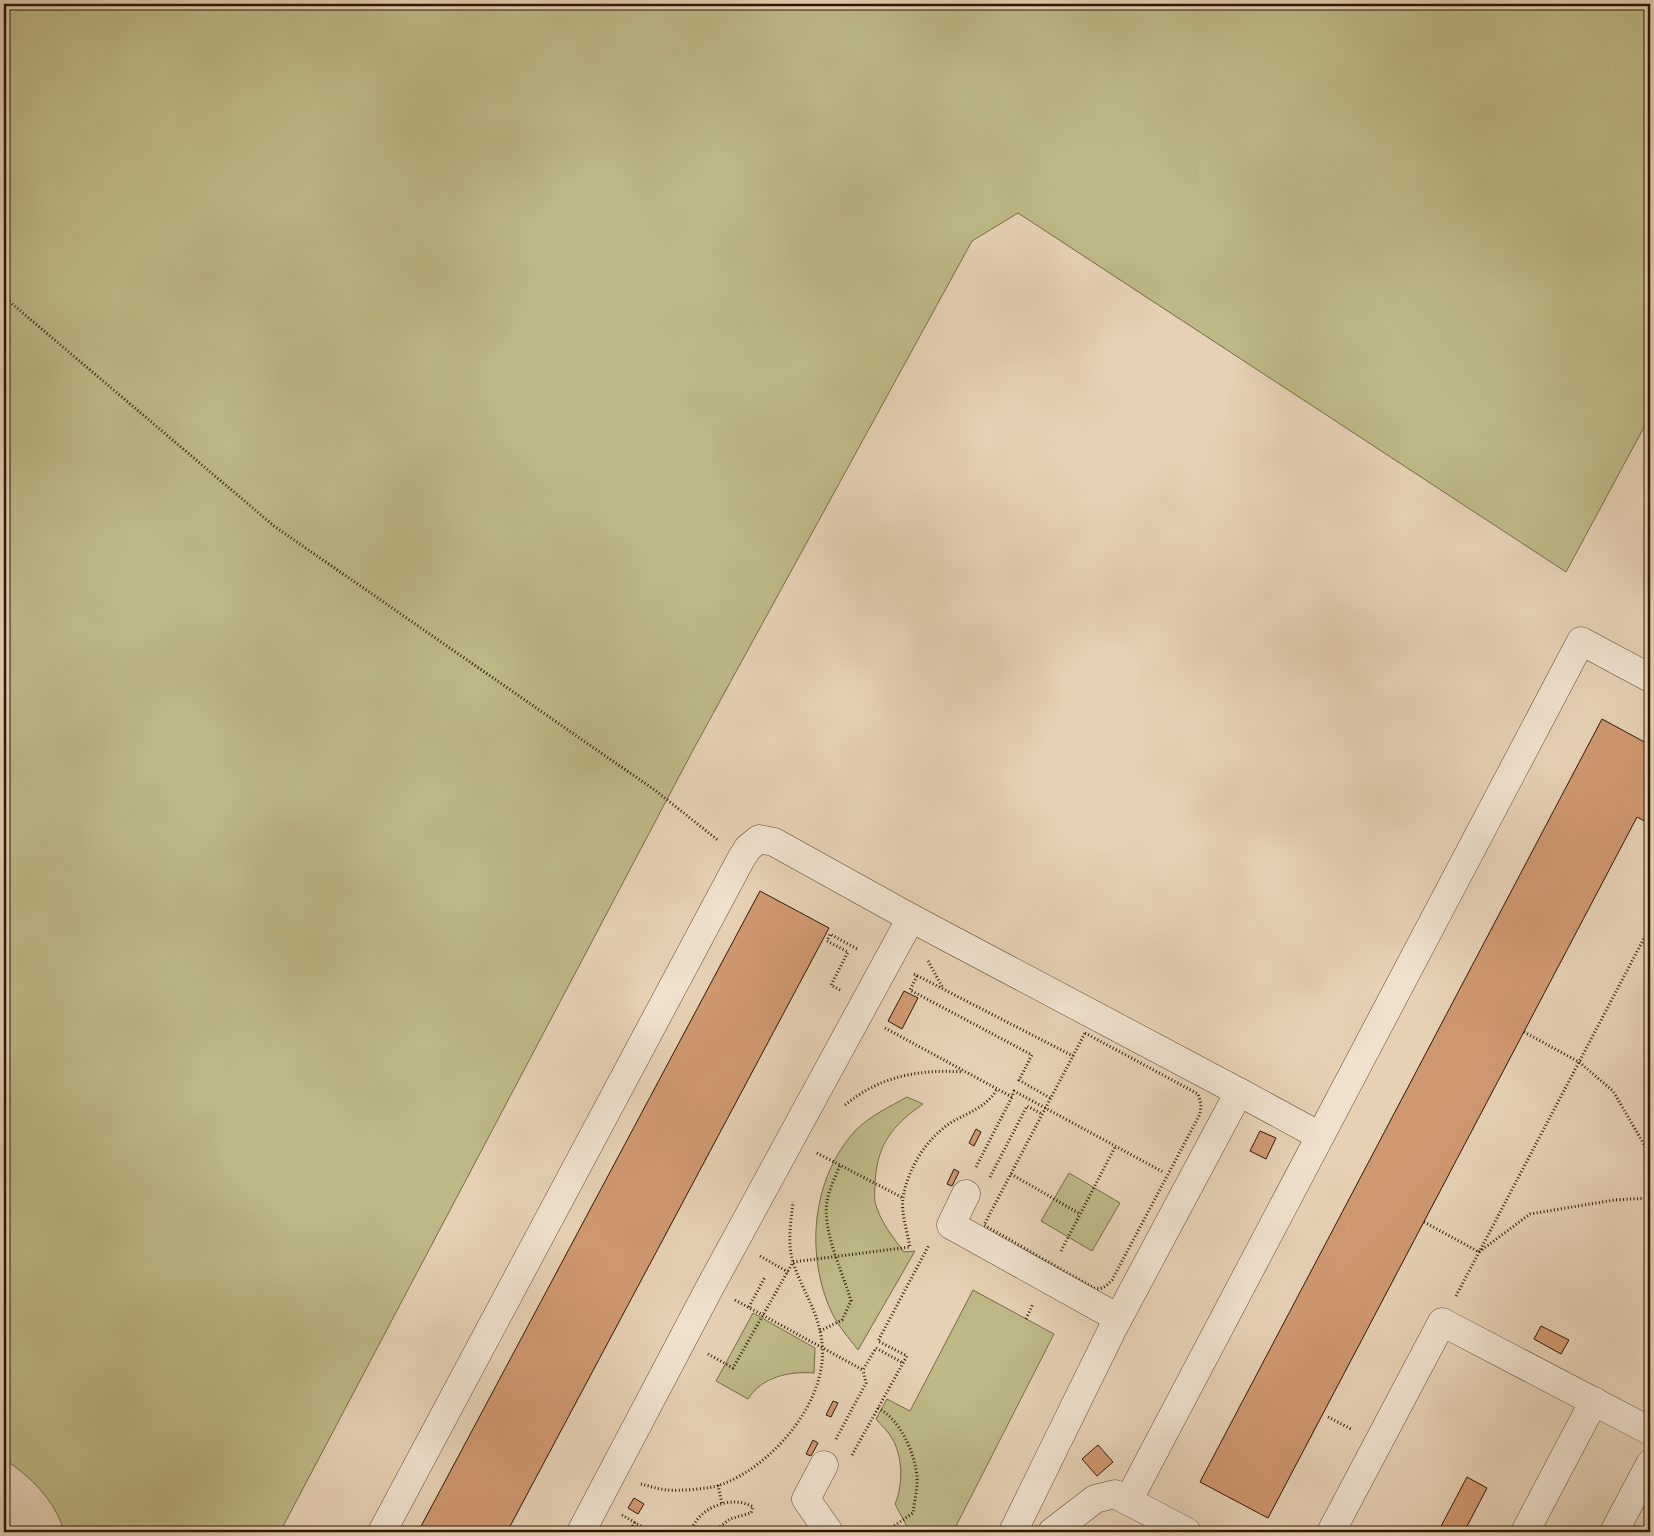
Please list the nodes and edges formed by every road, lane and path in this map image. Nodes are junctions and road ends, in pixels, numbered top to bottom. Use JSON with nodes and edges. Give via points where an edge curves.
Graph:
{"nodes":[{"id":1,"x":4,"y":297,"type":"edge"},
{"id":2,"x":1650,"y":678,"type":"edge"},
{"id":3,"x":1646,"y":822,"type":"dead end"},
{"id":4,"x":1650,"y":836,"type":"edge"},
{"id":5,"x":741,"y":859,"type":"junction"},
{"id":6,"x":1650,"y":927,"type":"edge"},
{"id":7,"x":905,"y":928,"type":"junction"},
{"id":8,"x":910,"y":972,"type":"dead end"},
{"id":9,"x":918,"y":976,"type":"junction"},
{"id":10,"x":943,"y":988,"type":"junction"},
{"id":11,"x":881,"y":1026,"type":"dead end"},
{"id":12,"x":1524,"y":1032,"type":"dead end"},
{"id":13,"x":1073,"y":1056,"type":"junction"},
{"id":14,"x":1579,"y":1062,"type":"junction"},
{"id":15,"x":966,"y":1072,"type":"junction"},
{"id":16,"x":997,"y":1089,"type":"junction"},
{"id":17,"x":1239,"y":1092,"type":"junction"},
{"id":18,"x":1012,"y":1097,"type":"junction"},
{"id":19,"x":1050,"y":1098,"type":"junction"},
{"id":20,"x":1045,"y":1108,"type":"junction"},
{"id":21,"x":839,"y":1110,"type":"dead end"},
{"id":22,"x":1042,"y":1114,"type":"junction"},
{"id":23,"x":1320,"y":1136,"type":"junction"},
{"id":24,"x":1115,"y":1146,"type":"junction"},
{"id":25,"x":814,"y":1151,"type":"dead end"},
{"id":26,"x":840,"y":1165,"type":"junction"},
{"id":27,"x":976,"y":1167,"type":"dead end"},
{"id":28,"x":1011,"y":1174,"type":"junction"},
{"id":29,"x":1168,"y":1175,"type":"junction"},
{"id":30,"x":979,"y":1195,"type":"junction"},
{"id":31,"x":793,"y":1196,"type":"dead end"},
{"id":32,"x":903,"y":1198,"type":"junction"},
{"id":33,"x":1645,"y":1198,"type":"junction"},
{"id":34,"x":1650,"y":1198,"type":"edge"},
{"id":35,"x":1080,"y":1214,"type":"junction"},
{"id":36,"x":990,"y":1215,"type":"junction"},
{"id":37,"x":1424,"y":1222,"type":"dead end"},
{"id":38,"x":1650,"y":1227,"type":"edge"},
{"id":39,"x":932,"y":1239,"type":"dead end"},
{"id":40,"x":1479,"y":1252,"type":"junction"},
{"id":41,"x":758,"y":1255,"type":"dead end"},
{"id":42,"x":836,"y":1257,"type":"junction"},
{"id":43,"x":793,"y":1262,"type":"junction"},
{"id":44,"x":788,"y":1272,"type":"junction"},
{"id":45,"x":1050,"y":1272,"type":"junction"},
{"id":46,"x":765,"y":1277,"type":"dead end"},
{"id":47,"x":734,"y":1299,"type":"dead end"},
{"id":48,"x":749,"y":1307,"type":"junction"},
{"id":49,"x":763,"y":1315,"type":"junction"},
{"id":50,"x":1026,"y":1318,"type":"dead end"},
{"id":51,"x":1118,"y":1318,"type":"junction"},
{"id":52,"x":1442,"y":1322,"type":"junction"},
{"id":53,"x":820,"y":1331,"type":"junction"},
{"id":54,"x":821,"y":1347,"type":"junction"},
{"id":55,"x":706,"y":1352,"type":"dead end"},
{"id":56,"x":903,"y":1363,"type":"junction"},
{"id":57,"x":863,"y":1370,"type":"junction"},
{"id":58,"x":1594,"y":1401,"type":"junction"},
{"id":59,"x":878,"y":1408,"type":"junction"},
{"id":60,"x":1328,"y":1417,"type":"dead end"},
{"id":61,"x":1650,"y":1431,"type":"edge"},
{"id":62,"x":839,"y":1432,"type":"dead end"},
{"id":63,"x":1358,"y":1432,"type":"dead end"},
{"id":64,"x":851,"y":1457,"type":"dead end"},
{"id":65,"x":1650,"y":1464,"type":"edge"},
{"id":66,"x":824,"y":1465,"type":"dead end"},
{"id":67,"x":636,"y":1482,"type":"dead end"},
{"id":68,"x":718,"y":1485,"type":"junction"},
{"id":69,"x":1128,"y":1501,"type":"junction"},
{"id":70,"x":722,"y":1504,"type":"junction"},
{"id":71,"x":619,"y":1514,"type":"dead end"},
{"id":72,"x":635,"y":1522,"type":"junction"},
{"id":73,"x":382,"y":1532,"type":"edge"},
{"id":74,"x":581,"y":1532,"type":"edge"},
{"id":75,"x":630,"y":1532,"type":"edge"},
{"id":76,"x":651,"y":1532,"type":"edge"},
{"id":77,"x":691,"y":1532,"type":"edge"},
{"id":78,"x":717,"y":1532,"type":"edge"},
{"id":79,"x":829,"y":1532,"type":"edge"},
{"id":80,"x":885,"y":1532,"type":"edge"},
{"id":81,"x":1013,"y":1532,"type":"edge"},
{"id":82,"x":1052,"y":1532,"type":"edge"},
{"id":83,"x":1187,"y":1532,"type":"edge"},
{"id":84,"x":1332,"y":1532,"type":"edge"},
{"id":85,"x":1525,"y":1532,"type":"edge"},
{"id":86,"x":1614,"y":1532,"type":"edge"}],
"edges":[{"from":1,"to":5,"type":"path","via":[[274,526],[656,791]]},
{"from":2,"to":23,"type":"lane","via":[[1581,641]]},
{"from":3,"to":4,"type":"path"},
{"from":5,"to":7,"type":"lane","via":[[759,839],[774,842]]},
{"from":5,"to":73,"type":"lane"},
{"from":6,"to":14,"type":"path"},
{"from":7,"to":10,"type":"path"},
{"from":7,"to":17,"type":"lane"},
{"from":7,"to":74,"type":"lane"},
{"from":8,"to":9,"type":"path"},
{"from":9,"to":10,"type":"path"},
{"from":9,"to":19,"type":"path","via":[[910,990],[1032,1055],[1019,1080]]},
{"from":10,"to":13,"type":"path"},
{"from":11,"to":15,"type":"path"},
{"from":12,"to":14,"type":"path"},
{"from":13,"to":19,"type":"path"},
{"from":13,"to":29,"type":"path","via":[[1085,1033],[1198,1094],[1200,1114]]},
{"from":14,"to":33,"type":"path","via":[[1613,1091],[1645,1146]]},
{"from":14,"to":40,"type":"path"},
{"from":15,"to":16,"type":"path"},
{"from":15,"to":21,"type":"path","via":[[934,1070],[905,1074],[874,1086]]},
{"from":16,"to":18,"type":"path"},
{"from":16,"to":32,"type":"path","via":[[985,1105],[944,1127],[925,1149],[911,1170]]},
{"from":17,"to":23,"type":"lane"},
{"from":17,"to":51,"type":"lane"},
{"from":18,"to":20,"type":"path","via":[[1014,1092]]},
{"from":18,"to":27,"type":"path"},
{"from":19,"to":20,"type":"path"},
{"from":20,"to":22,"type":"path"},
{"from":20,"to":24,"type":"path"},
{"from":22,"to":28,"type":"path"},
{"from":22,"to":30,"type":"path","via":[[1027,1106]]},
{"from":23,"to":69,"type":"lane"},
{"from":24,"to":29,"type":"path"},
{"from":24,"to":35,"type":"path"},
{"from":25,"to":26,"type":"path"},
{"from":26,"to":32,"type":"path"},
{"from":26,"to":42,"type":"path","via":[[827,1201]]},
{"from":28,"to":35,"type":"path"},
{"from":28,"to":36,"type":"path"},
{"from":29,"to":45,"type":"path","via":[[1106,1287],[1094,1288]]},
{"from":30,"to":36,"type":"path"},
{"from":30,"to":45,"type":"lane","via":[[951,1225]]},
{"from":31,"to":43,"type":"path","via":[[789,1240]]},
{"from":32,"to":42,"type":"path","via":[[910,1247]]},
{"from":33,"to":34,"type":"path"},
{"from":33,"to":38,"type":"path"},
{"from":33,"to":40,"type":"path","via":[[1530,1214]]},
{"from":35,"to":45,"type":"path"},
{"from":36,"to":45,"type":"path","via":[[984,1226]]},
{"from":37,"to":40,"type":"path"},
{"from":39,"to":56,"type":"path","via":[[878,1340],[907,1356]]},
{"from":40,"to":52,"type":"path"},
{"from":41,"to":44,"type":"path"},
{"from":42,"to":43,"type":"path"},
{"from":42,"to":53,"type":"path","via":[[851,1302],[842,1320]]},
{"from":43,"to":44,"type":"path"},
{"from":43,"to":53,"type":"path","via":[[813,1305]]},
{"from":44,"to":49,"type":"path"},
{"from":45,"to":50,"type":"path"},
{"from":45,"to":51,"type":"lane"},
{"from":46,"to":48,"type":"path"},
{"from":47,"to":48,"type":"path"},
{"from":48,"to":49,"type":"path"},
{"from":49,"to":54,"type":"path"},
{"from":49,"to":55,"type":"path","via":[[733,1368]]},
{"from":51,"to":81,"type":"lane"},
{"from":52,"to":58,"type":"lane"},
{"from":52,"to":84,"type":"lane"},
{"from":53,"to":54,"type":"path"},
{"from":54,"to":57,"type":"path"},
{"from":54,"to":68,"type":"path","via":[[821,1372],[807,1408],[785,1440],[748,1472]]},
{"from":56,"to":57,"type":"path","via":[[876,1348]]},
{"from":56,"to":59,"type":"path"},
{"from":57,"to":62,"type":"path","via":[[866,1383]]},
{"from":58,"to":61,"type":"lane"},
{"from":58,"to":85,"type":"lane"},
{"from":59,"to":64,"type":"path"},
{"from":59,"to":80,"type":"path","via":[[888,1413],[905,1436],[917,1478],[913,1513]]},
{"from":60,"to":63,"type":"path"},
{"from":65,"to":86,"type":"lane"},
{"from":66,"to":79,"type":"lane","via":[[806,1499]]},
{"from":67,"to":68,"type":"path","via":[[667,1490]]},
{"from":68,"to":70,"type":"path"},
{"from":69,"to":82,"type":"lane","via":[[1115,1494],[1095,1499]]},
{"from":69,"to":83,"type":"lane"},
{"from":70,"to":77,"type":"path","via":[[702,1516]]},
{"from":70,"to":78,"type":"path","via":[[734,1501],[753,1507],[751,1513],[730,1519]]},
{"from":71,"to":72,"type":"path"},
{"from":72,"to":75,"type":"path"},
{"from":72,"to":76,"type":"path"}]}
